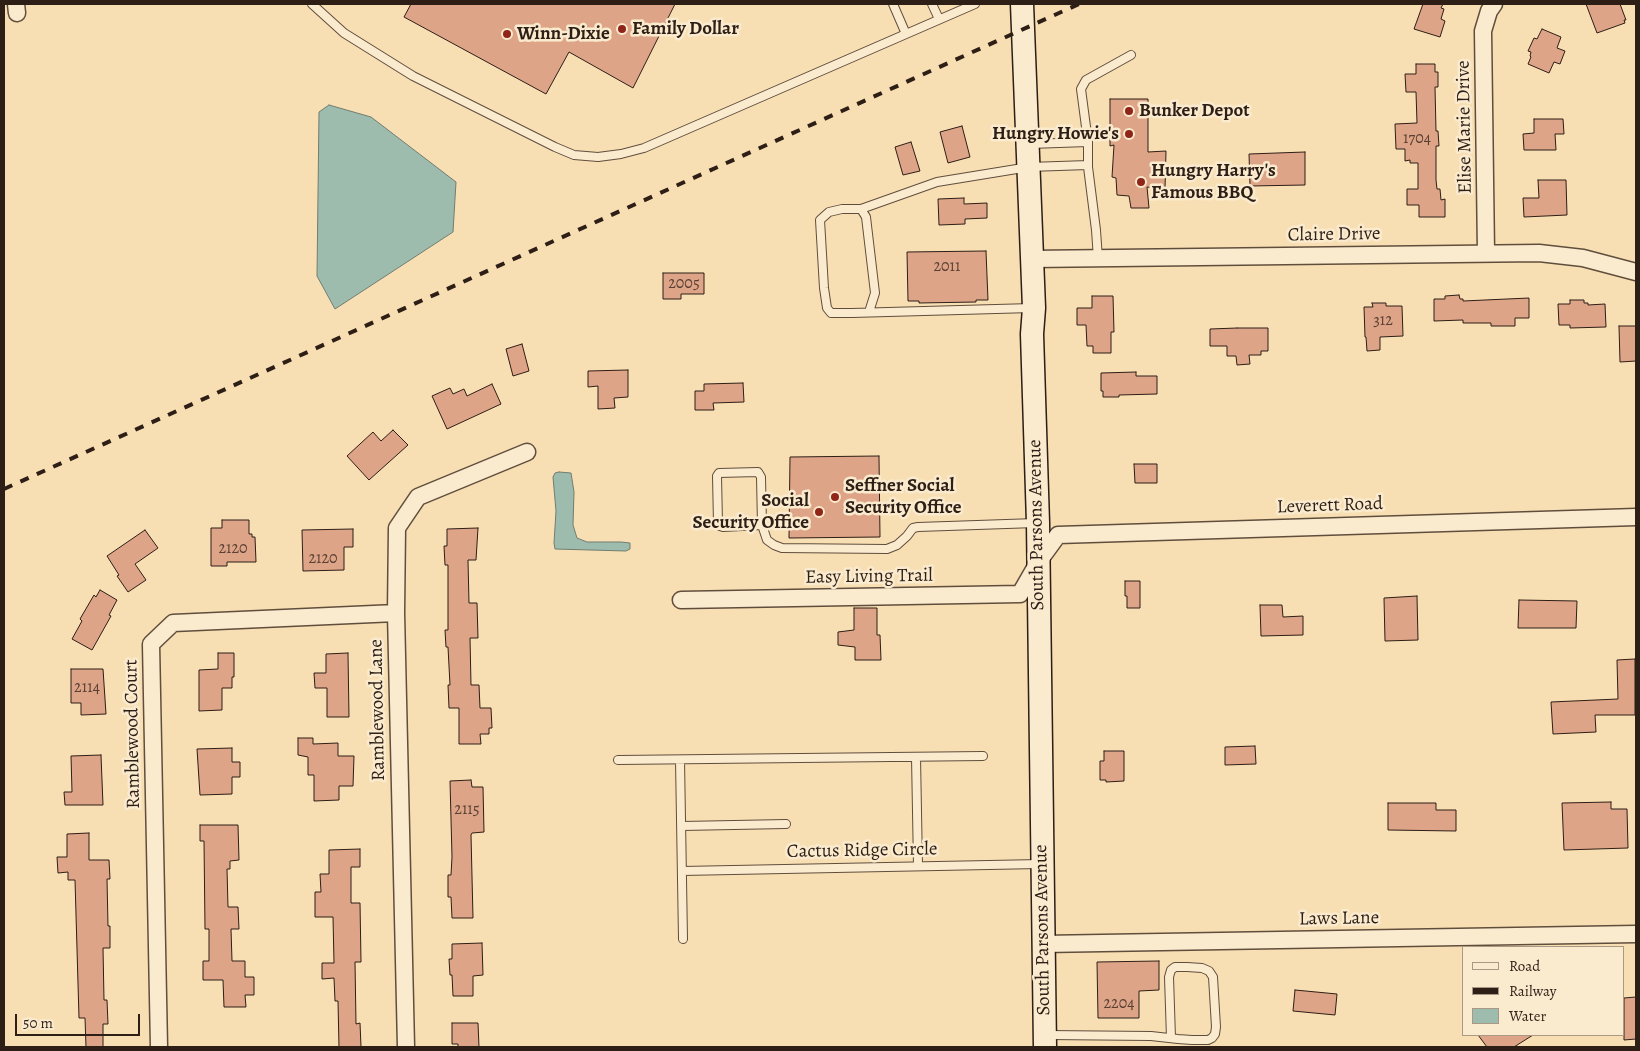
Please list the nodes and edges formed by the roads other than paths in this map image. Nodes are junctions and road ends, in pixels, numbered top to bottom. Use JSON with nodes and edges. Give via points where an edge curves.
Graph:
{"nodes":[{"id":1,"x":312,"y":4,"type":"edge"},
{"id":2,"x":893,"y":4,"type":"edge"},
{"id":3,"x":932,"y":4,"type":"edge"},
{"id":4,"x":975,"y":4,"type":"edge"},
{"id":5,"x":1022,"y":4,"type":"edge"},
{"id":6,"x":1494,"y":4,"type":"edge"},
{"id":7,"x":939,"y":19,"type":"junction"},
{"id":8,"x":906,"y":34,"type":"junction"},
{"id":9,"x":1131,"y":55,"type":"dead end"},
{"id":10,"x":1088,"y":142,"type":"junction"},
{"id":11,"x":1028,"y":144,"type":"junction"},
{"id":12,"x":1088,"y":165,"type":"junction"},
{"id":13,"x":1029,"y":167,"type":"junction"},
{"id":14,"x":861,"y":209,"type":"junction"},
{"id":15,"x":1486,"y":253,"type":"junction"},
{"id":16,"x":1031,"y":259,"type":"junction"},
{"id":17,"x":1098,"y":259,"type":"junction"},
{"id":18,"x":1636,"y":272,"type":"edge"},
{"id":19,"x":1034,"y":308,"type":"junction"},
{"id":20,"x":869,"y":312,"type":"junction"},
{"id":21,"x":526,"y":452,"type":"dead end"},
{"id":22,"x":1636,"y":517,"type":"edge"},
{"id":23,"x":1038,"y":523,"type":"junction"},
{"id":24,"x":762,"y":525,"type":"junction"},
{"id":25,"x":1038,"y":561,"type":"junction"},
{"id":26,"x":681,"y":600,"type":"dead end"},
{"id":27,"x":396,"y":613,"type":"junction"},
{"id":28,"x":984,"y":756,"type":"dead end"},
{"id":29,"x":916,"y":757,"type":"junction"},
{"id":30,"x":618,"y":760,"type":"dead end"},
{"id":31,"x":680,"y":760,"type":"junction"},
{"id":32,"x":786,"y":824,"type":"dead end"},
{"id":33,"x":682,"y":826,"type":"junction"},
{"id":34,"x":1042,"y":864,"type":"junction"},
{"id":35,"x":918,"y":866,"type":"junction"},
{"id":36,"x":682,"y":871,"type":"junction"},
{"id":37,"x":1636,"y":934,"type":"edge"},
{"id":38,"x":682,"y":938,"type":"dead end"},
{"id":39,"x":1043,"y":944,"type":"junction"},
{"id":40,"x":1171,"y":1038,"type":"junction"},
{"id":41,"x":1045,"y":1041,"type":"edge"},
{"id":42,"x":159,"y":1047,"type":"edge"},
{"id":43,"x":406,"y":1047,"type":"edge"}],
"edges":[{"from":1,"to":8,"type":"lane","via":[[344,32],[413,76],[555,148],[574,155],[598,157],[644,148]]},
{"from":2,"to":8,"type":"lane"},
{"from":3,"to":7,"type":"lane"},
{"from":4,"to":7,"type":"lane"},
{"from":5,"to":11,"type":"main road","name":"South Parsons Avenue"},
{"from":6,"to":15,"type":"street","name":"Elise Marie Drive","via":[[1483,32]]},
{"from":7,"to":8,"type":"lane"},
{"from":9,"to":10,"type":"lane","via":[[1086,80],[1081,88]]},
{"from":10,"to":11,"type":"lane"},
{"from":10,"to":12,"type":"lane"},
{"from":11,"to":13,"type":"main road","name":"South Parsons Avenue"},
{"from":12,"to":13,"type":"lane"},
{"from":12,"to":17,"type":"lane"},
{"from":13,"to":14,"type":"lane","via":[[937,182]]},
{"from":13,"to":16,"type":"main road","name":"South Parsons Avenue"},
{"from":14,"to":20,"type":"lane","via":[[866,217],[875,293]]},
{"from":14,"to":20,"type":"lane","via":[[829,212],[820,220],[824,288],[827,308],[831,313]]},
{"from":15,"to":17,"type":"street","name":"Claire Drive"},
{"from":15,"to":18,"type":"street","name":"Claire Drive","via":[[1539,252],[1583,258]]},
{"from":16,"to":17,"type":"street","name":"Claire Drive"},
{"from":16,"to":19,"type":"main road","name":"South Parsons Avenue"},
{"from":19,"to":20,"type":"lane"},
{"from":19,"to":23,"type":"main road","name":"South Parsons Avenue"},
{"from":21,"to":27,"type":"street","name":"Ramblewood Lane","via":[[418,497],[397,528]]},
{"from":22,"to":25,"type":"street","name":"Leverett Road","via":[[1058,535]]},
{"from":23,"to":24,"type":"lane","via":[[912,528],[897,545],[887,549],[782,548],[767,540]]},
{"from":23,"to":25,"type":"main road","name":"South Parsons Avenue"},
{"from":24,"to":24,"type":"lane","via":[[761,476],[758,472],[719,473],[720,526]]},
{"from":25,"to":26,"type":"street","name":"Easy Living Trail","via":[[1020,594]]},
{"from":25,"to":34,"type":"main road","name":"South Parsons Avenue"},
{"from":27,"to":42,"type":"street","name":"Ramblewood Court","via":[[173,623],[151,644]]},
{"from":27,"to":43,"type":"street","name":"Ramblewood Lane"},
{"from":28,"to":29,"type":"lane"},
{"from":29,"to":31,"type":"lane"},
{"from":29,"to":35,"type":"lane"},
{"from":30,"to":31,"type":"lane"},
{"from":31,"to":33,"type":"lane"},
{"from":32,"to":33,"type":"lane"},
{"from":33,"to":36,"type":"lane"},
{"from":34,"to":35,"type":"lane","name":"Cactus Ridge Circle"},
{"from":34,"to":39,"type":"main road","name":"South Parsons Avenue"},
{"from":35,"to":36,"type":"lane","name":"Cactus Ridge Circle"},
{"from":36,"to":38,"type":"lane"},
{"from":37,"to":39,"type":"street","name":"Laws Lane"},
{"from":39,"to":41,"type":"main road","name":"South Parsons Avenue"},
{"from":40,"to":40,"type":"lane","via":[[1208,1040],[1215,1034],[1213,977],[1209,971],[1187,967],[1171,970]]},
{"from":40,"to":41,"type":"lane"}]}
